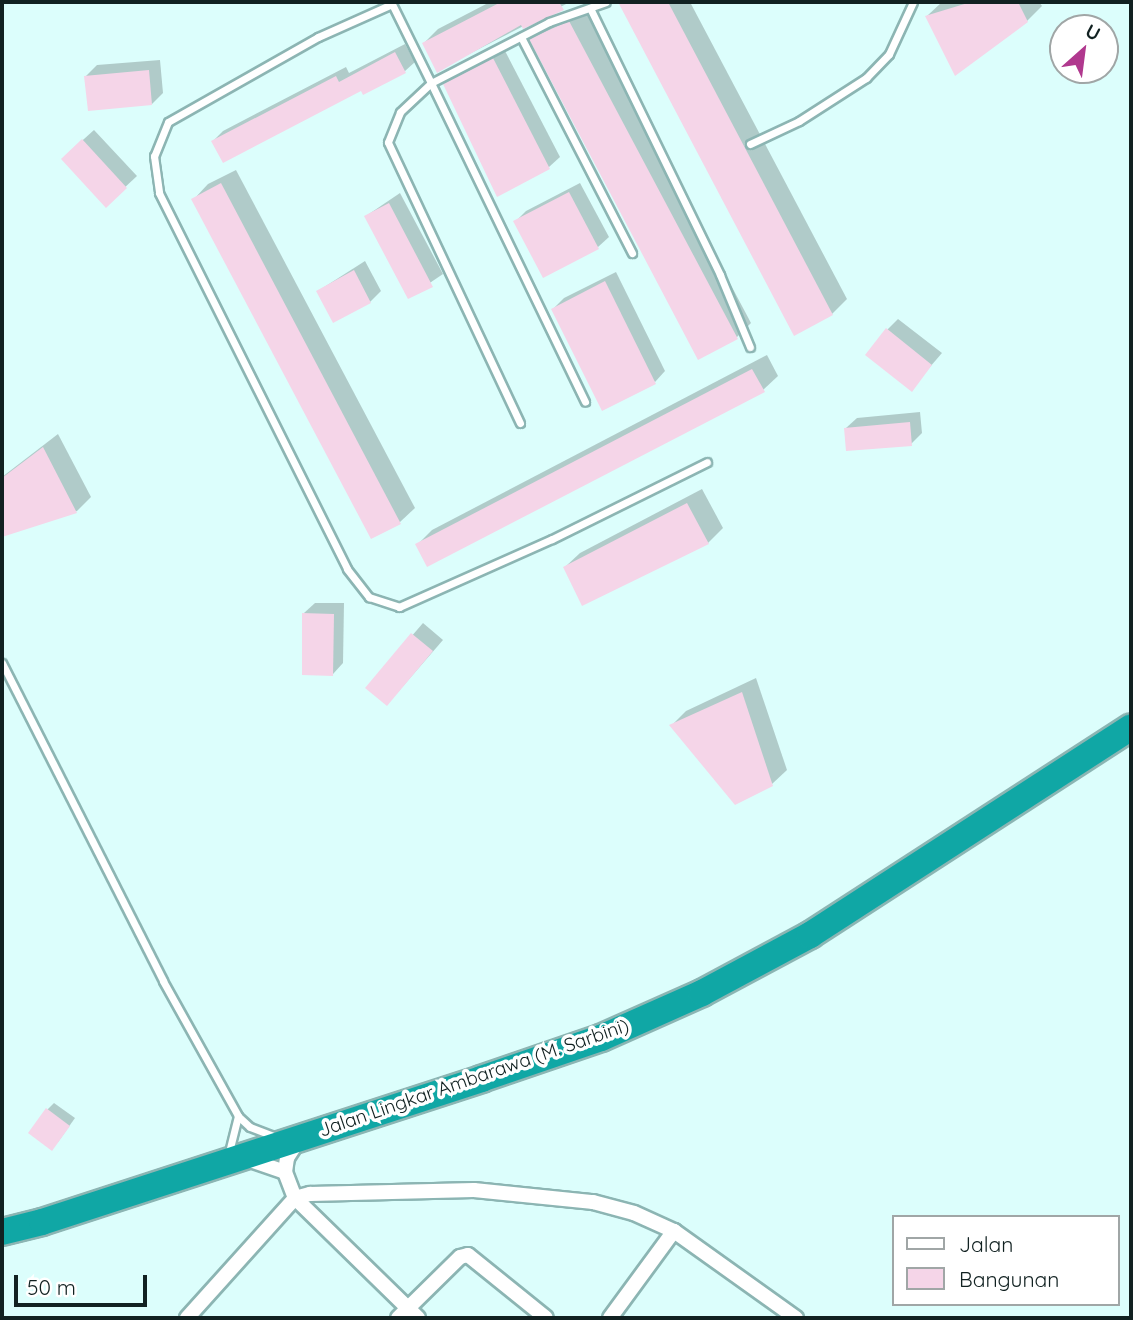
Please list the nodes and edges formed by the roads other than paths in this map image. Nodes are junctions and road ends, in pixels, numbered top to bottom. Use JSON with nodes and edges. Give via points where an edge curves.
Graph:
{"nodes":[{"id":1,"x":606,"y":2,"type":"edge"},
{"id":2,"x":913,"y":2,"type":"edge"},
{"id":3,"x":392,"y":3,"type":"edge"},
{"id":4,"x":590,"y":8,"type":"junction"},
{"id":5,"x":521,"y":37,"type":"junction"},
{"id":6,"x":430,"y":83,"type":"junction"},
{"id":7,"x":750,"y":144,"type":"dead end"},
{"id":8,"x":632,"y":253,"type":"dead end"},
{"id":9,"x":750,"y":347,"type":"dead end"},
{"id":10,"x":585,"y":402,"type":"dead end"},
{"id":11,"x":520,"y":423,"type":"dead end"},
{"id":12,"x":707,"y":462,"type":"dead end"},
{"id":13,"x":2,"y":663,"type":"edge"},
{"id":14,"x":1131,"y":727,"type":"edge"},
{"id":15,"x":238,"y":1116,"type":"junction"},
{"id":16,"x":296,"y":1138,"type":"junction"},
{"id":17,"x":228,"y":1161,"type":"junction"},
{"id":18,"x":285,"y":1172,"type":"junction"},
{"id":19,"x":295,"y":1198,"type":"junction"},
{"id":20,"x":674,"y":1231,"type":"junction"},
{"id":21,"x":2,"y":1232,"type":"edge"},
{"id":22,"x":408,"y":1315,"type":"edge"},
{"id":23,"x":187,"y":1318,"type":"edge"},
{"id":24,"x":547,"y":1318,"type":"edge"},
{"id":25,"x":610,"y":1318,"type":"edge"},
{"id":26,"x":796,"y":1318,"type":"edge"}],
"edges":[{"from":1,"to":4,"type":"lane"},
{"from":2,"to":7,"type":"lane","via":[[889,54],[866,78],[799,121]]},
{"from":3,"to":6,"type":"lane"},
{"from":3,"to":12,"type":"lane","via":[[318,37],[168,122],[154,156],[159,193],[347,569],[369,597],[399,607],[552,539]]},
{"from":4,"to":5,"type":"lane"},
{"from":4,"to":9,"type":"lane","via":[[720,275]]},
{"from":5,"to":6,"type":"lane"},
{"from":5,"to":8,"type":"lane"},
{"from":6,"to":10,"type":"lane"},
{"from":6,"to":11,"type":"lane","via":[[400,113],[387,142]]},
{"from":13,"to":15,"type":"lane","via":[[163,981]]},
{"from":14,"to":16,"type":"highway","name":"Jalan Lingkar Ambarawa (M. Sarbini)","via":[[884,889],[702,993],[601,1038]]},
{"from":15,"to":16,"type":"lane","via":[[266,1135]]},
{"from":15,"to":17,"type":"lane"},
{"from":16,"to":17,"type":"highway","name":"Jalan Lingkar Ambarawa (M. Sarbini)"},
{"from":16,"to":18,"type":"street"},
{"from":17,"to":18,"type":"street","via":[[255,1160]]},
{"from":17,"to":21,"type":"highway","name":"Jalan Lingkar Ambarawa (M. Sarbini)"},
{"from":18,"to":19,"type":"street"},
{"from":19,"to":20,"type":"street","via":[[474,1191],[593,1202]]},
{"from":19,"to":22,"type":"street"},
{"from":19,"to":23,"type":"street"},
{"from":20,"to":25,"type":"street"},
{"from":20,"to":26,"type":"street"},
{"from":22,"to":24,"type":"street","via":[[460,1257],[468,1255]]}]}
